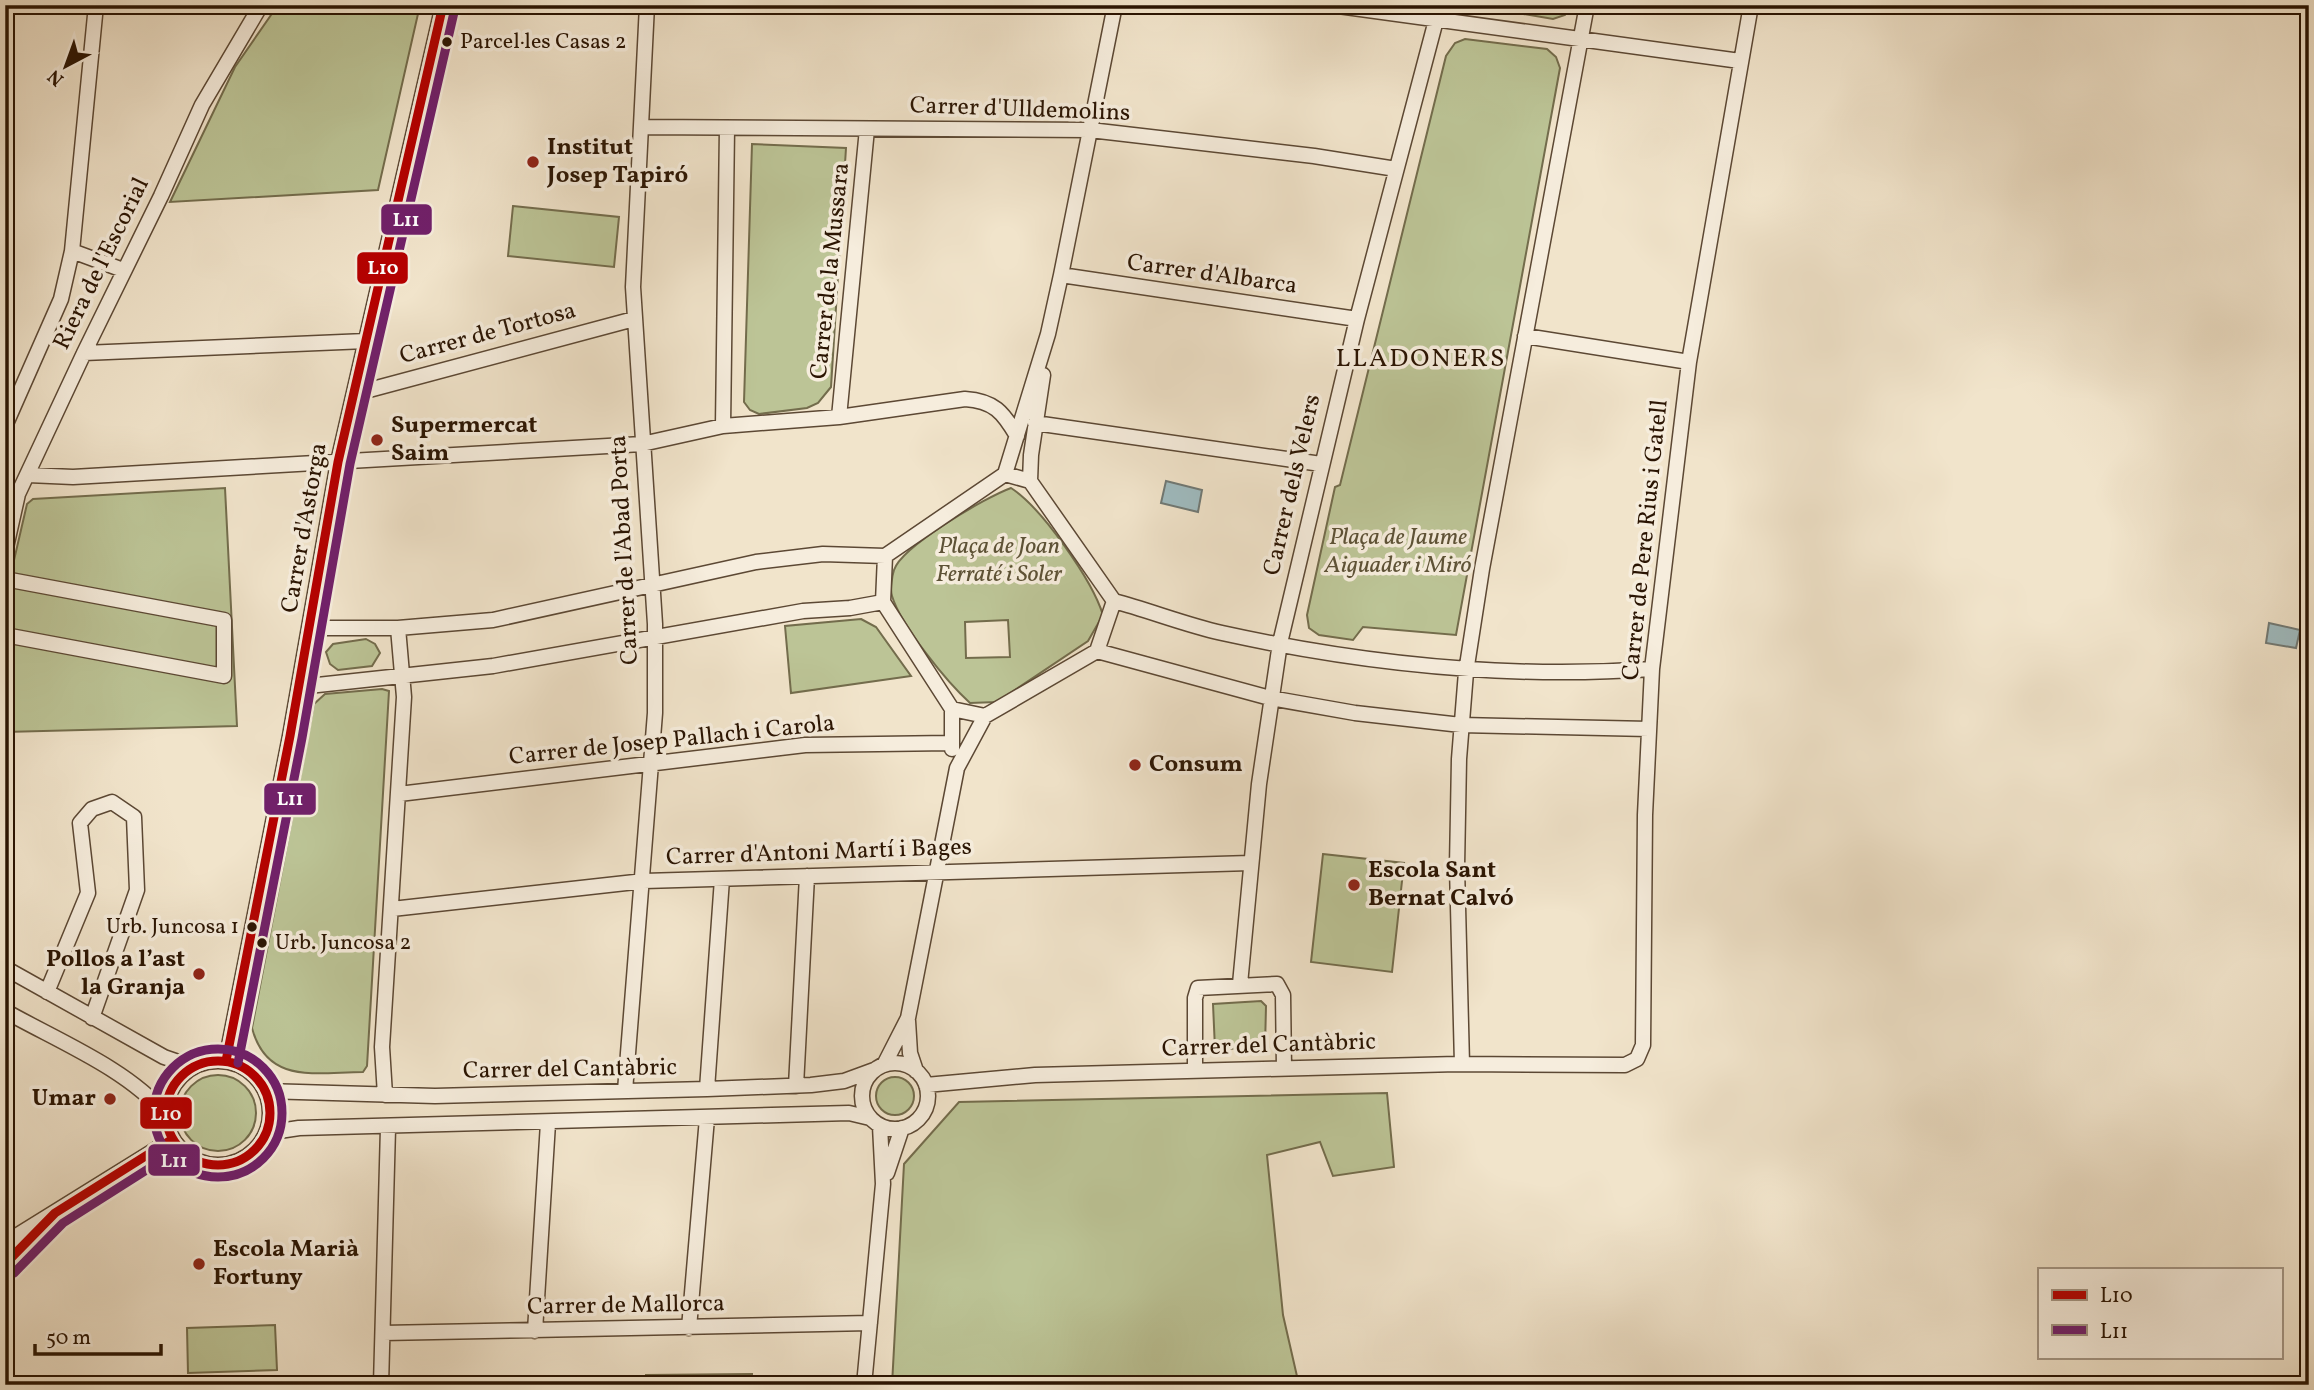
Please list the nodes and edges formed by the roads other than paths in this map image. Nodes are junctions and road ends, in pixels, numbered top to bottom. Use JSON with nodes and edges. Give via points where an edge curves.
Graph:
{"nodes":[{"id":1,"x":96,"y":5,"type":"edge"},
{"id":2,"x":261,"y":5,"type":"edge"},
{"id":3,"x":443,"y":5,"type":"edge"},
{"id":4,"x":647,"y":5,"type":"edge"},
{"id":5,"x":1115,"y":5,"type":"edge"},
{"id":6,"x":1331,"y":5,"type":"edge"},
{"id":7,"x":1587,"y":5,"type":"edge"},
{"id":8,"x":1751,"y":5,"type":"edge"},
{"id":9,"x":1438,"y":12,"type":"edge"},
{"id":10,"x":1581,"y":38,"type":"junction"},
{"id":11,"x":1740,"y":61,"type":"junction"},
{"id":12,"x":641,"y":128,"type":"junction"},
{"id":13,"x":727,"y":128,"type":"junction"},
{"id":14,"x":867,"y":129,"type":"junction"},
{"id":15,"x":1090,"y":130,"type":"junction"},
{"id":16,"x":1396,"y":169,"type":"junction"},
{"id":17,"x":72,"y":251,"type":"junction"},
{"id":18,"x":123,"y":270,"type":"junction"},
{"id":19,"x":1061,"y":275,"type":"junction"},
{"id":20,"x":634,"y":319,"type":"junction"},
{"id":21,"x":1357,"y":319,"type":"junction"},
{"id":22,"x":1048,"y":334,"type":"junction"},
{"id":23,"x":1525,"y":336,"type":"junction"},
{"id":24,"x":366,"y":341,"type":"junction"},
{"id":25,"x":84,"y":353,"type":"junction"},
{"id":26,"x":1689,"y":362,"type":"junction"},
{"id":27,"x":354,"y":394,"type":"junction"},
{"id":28,"x":839,"y":417,"type":"junction"},
{"id":29,"x":1035,"y":424,"type":"junction"},
{"id":30,"x":5,"y":426,"type":"edge"},
{"id":31,"x":723,"y":426,"type":"junction"},
{"id":32,"x":1017,"y":436,"type":"junction"},
{"id":33,"x":642,"y":444,"type":"junction"},
{"id":34,"x":41,"y":445,"type":"junction"},
{"id":35,"x":338,"y":462,"type":"junction"},
{"id":36,"x":1321,"y":464,"type":"junction"},
{"id":37,"x":1005,"y":474,"type":"junction"},
{"id":38,"x":28,"y":475,"type":"junction"},
{"id":39,"x":73,"y":477,"type":"junction"},
{"id":40,"x":1030,"y":481,"type":"junction"},
{"id":41,"x":12,"y":492,"type":"edge"},
{"id":42,"x":5,"y":552,"type":"edge"},
{"id":43,"x":885,"y":556,"type":"junction"},
{"id":44,"x":5,"y":579,"type":"edge"},
{"id":45,"x":653,"y":587,"type":"junction"},
{"id":46,"x":1114,"y":601,"type":"junction"},
{"id":47,"x":883,"y":602,"type":"junction"},
{"id":48,"x":310,"y":628,"type":"junction"},
{"id":49,"x":398,"y":628,"type":"junction"},
{"id":50,"x":5,"y":635,"type":"edge"},
{"id":51,"x":655,"y":637,"type":"junction"},
{"id":52,"x":1280,"y":643,"type":"junction"},
{"id":53,"x":1097,"y":651,"type":"junction"},
{"id":54,"x":1466,"y":668,"type":"junction"},
{"id":55,"x":1652,"y":669,"type":"junction"},
{"id":56,"x":402,"y":677,"type":"junction"},
{"id":57,"x":299,"y":687,"type":"junction"},
{"id":58,"x":1270,"y":698,"type":"junction"},
{"id":59,"x":952,"y":709,"type":"junction"},
{"id":60,"x":985,"y":716,"type":"junction"},
{"id":61,"x":1461,"y":726,"type":"junction"},
{"id":62,"x":1649,"y":729,"type":"junction"},
{"id":63,"x":950,"y":743,"type":"junction"},
{"id":64,"x":652,"y":764,"type":"junction"},
{"id":65,"x":957,"y":768,"type":"junction"},
{"id":66,"x":398,"y":794,"type":"junction"},
{"id":67,"x":1250,"y":863,"type":"junction"},
{"id":68,"x":938,"y":871,"type":"junction"},
{"id":69,"x":807,"y":876,"type":"junction"},
{"id":70,"x":722,"y":879,"type":"junction"},
{"id":71,"x":644,"y":881,"type":"junction"},
{"id":72,"x":392,"y":909,"type":"junction"},
{"id":73,"x":5,"y":968,"type":"edge"},
{"id":74,"x":1240,"y":984,"type":"junction"},
{"id":75,"x":47,"y":992,"type":"junction"},
{"id":76,"x":5,"y":1011,"type":"edge"},
{"id":77,"x":92,"y":1018,"type":"junction"},
{"id":78,"x":908,"y":1018,"type":"junction"},
{"id":79,"x":226,"y":1061,"type":"junction"},
{"id":80,"x":1462,"y":1064,"type":"junction"},
{"id":81,"x":1614,"y":1064,"type":"joint"},
{"id":82,"x":193,"y":1067,"type":"junction"},
{"id":83,"x":879,"y":1067,"type":"junction"},
{"id":84,"x":1284,"y":1068,"type":"junction"},
{"id":85,"x":916,"y":1071,"type":"junction"},
{"id":86,"x":1195,"y":1071,"type":"junction"},
{"id":87,"x":926,"y":1085,"type":"junction"},
{"id":88,"x":796,"y":1086,"type":"junction"},
{"id":89,"x":707,"y":1089,"type":"junction"},
{"id":90,"x":265,"y":1091,"type":"junction"},
{"id":91,"x":625,"y":1091,"type":"junction"},
{"id":92,"x":385,"y":1096,"type":"junction"},
{"id":93,"x":165,"y":1114,"type":"junction"},
{"id":94,"x":707,"y":1118,"type":"junction"},
{"id":95,"x":875,"y":1122,"type":"junction"},
{"id":96,"x":548,"y":1123,"type":"junction"},
{"id":97,"x":388,"y":1128,"type":"junction"},
{"id":98,"x":902,"y":1128,"type":"junction"},
{"id":99,"x":266,"y":1133,"type":"junction"},
{"id":100,"x":172,"y":1140,"type":"junction"},
{"id":101,"x":883,"y":1184,"type":"junction"},
{"id":102,"x":55,"y":1213,"type":"junction"},
{"id":103,"x":5,"y":1243,"type":"edge"},
{"id":104,"x":5,"y":1264,"type":"edge"},
{"id":105,"x":870,"y":1323,"type":"junction"},
{"id":106,"x":689,"y":1328,"type":"junction"},
{"id":107,"x":535,"y":1331,"type":"junction"},
{"id":108,"x":383,"y":1333,"type":"junction"},
{"id":109,"x":381,"y":1385,"type":"edge"},
{"id":110,"x":864,"y":1385,"type":"edge"}],
"edges":[{"from":1,"to":17,"type":"street"},
{"from":2,"to":18,"type":"street","name":"Riera de l'Escorial","via":[[202,105]]},
{"from":3,"to":24,"type":"street","name":"Carrer d'Astorga"},
{"from":4,"to":12,"type":"street","name":"Carrer de l'Abad Porta"},
{"from":5,"to":15,"type":"street"},
{"from":6,"to":9,"type":"street"},
{"from":7,"to":10,"type":"street"},
{"from":8,"to":11,"type":"street","name":"Carrer de Pere Rius i Gatell"},
{"from":9,"to":10,"type":"street"},
{"from":9,"to":16,"type":"street","name":"Carrer dels Velers"},
{"from":10,"to":11,"type":"street"},
{"from":10,"to":23,"type":"street"},
{"from":11,"to":26,"type":"street","name":"Carrer de Pere Rius i Gatell"},
{"from":12,"to":13,"type":"street","name":"Carrer d'Ulldemolins"},
{"from":12,"to":20,"type":"street","name":"Carrer de l'Abad Porta"},
{"from":13,"to":14,"type":"street","name":"Carrer d'Ulldemolins"},
{"from":13,"to":31,"type":"street"},
{"from":14,"to":15,"type":"street","name":"Carrer d'Ulldemolins"},
{"from":14,"to":28,"type":"street","name":"Carrer de la Mussara"},
{"from":15,"to":16,"type":"street","name":"Carrer d'Ulldemolins"},
{"from":15,"to":19,"type":"street"},
{"from":16,"to":21,"type":"street","name":"Carrer dels Velers"},
{"from":17,"to":18,"type":"street"},
{"from":17,"to":30,"type":"street","via":[[61,299]]},
{"from":18,"to":25,"type":"street","name":"Riera de l'Escorial"},
{"from":19,"to":21,"type":"street","name":"Carrer d'Albarca"},
{"from":19,"to":22,"type":"street"},
{"from":20,"to":27,"type":"street","name":"Carrer de Tortosa"},
{"from":20,"to":33,"type":"street","name":"Carrer de l'Abad Porta"},
{"from":21,"to":36,"type":"street","name":"Carrer dels Velers"},
{"from":22,"to":29,"type":"street"},
{"from":22,"to":32,"type":"street"},
{"from":23,"to":26,"type":"street"},
{"from":23,"to":54,"type":"street"},
{"from":24,"to":25,"type":"street"},
{"from":24,"to":27,"type":"street","name":"Carrer d'Astorga"},
{"from":25,"to":34,"type":"street","name":"Riera de l'Escorial"},
{"from":26,"to":55,"type":"street","name":"Carrer de Pere Rius i Gatell"},
{"from":27,"to":35,"type":"street","name":"Carrer d'Astorga"},
{"from":28,"to":31,"type":"street"},
{"from":28,"to":32,"type":"street","via":[[986,400],[1004,413]]},
{"from":29,"to":36,"type":"street"},
{"from":29,"to":40,"type":"street"},
{"from":31,"to":33,"type":"street"},
{"from":32,"to":37,"type":"street"},
{"from":33,"to":35,"type":"street"},
{"from":33,"to":45,"type":"street","name":"Carrer de l'Abad Porta"},
{"from":34,"to":38,"type":"street","name":"Riera de l'Escorial"},
{"from":34,"to":39,"type":"street","via":[[54,471]]},
{"from":35,"to":39,"type":"street"},
{"from":35,"to":48,"type":"street","name":"Carrer d'Astorga"},
{"from":36,"to":52,"type":"street","name":"Carrer dels Velers"},
{"from":37,"to":40,"type":"street"},
{"from":37,"to":43,"type":"street"},
{"from":38,"to":39,"type":"street"},
{"from":38,"to":41,"type":"street","name":"Riera de l'Escorial"},
{"from":40,"to":46,"type":"street"},
{"from":41,"to":42,"type":"street","name":"Riera de l'Escorial"},
{"from":43,"to":45,"type":"street","via":[[823,554],[756,562]]},
{"from":43,"to":47,"type":"street"},
{"from":44,"to":50,"type":"street","via":[[224,620],[224,676]]},
{"from":45,"to":49,"type":"street","via":[[493,620]]},
{"from":45,"to":51,"type":"street","name":"Carrer de l'Abad Porta"},
{"from":46,"to":52,"type":"street","via":[[1222,633]]},
{"from":46,"to":53,"type":"street"},
{"from":47,"to":51,"type":"street"},
{"from":47,"to":59,"type":"street"},
{"from":48,"to":49,"type":"street"},
{"from":48,"to":57,"type":"street","name":"Carrer d'Astorga"},
{"from":49,"to":56,"type":"street"},
{"from":51,"to":56,"type":"street"},
{"from":51,"to":64,"type":"street","name":"Carrer de l'Abad Porta"},
{"from":52,"to":54,"type":"street"},
{"from":52,"to":58,"type":"street","name":"Carrer dels Velers"},
{"from":53,"to":58,"type":"street"},
{"from":53,"to":60,"type":"street"},
{"from":54,"to":55,"type":"street","via":[[1574,674]]},
{"from":54,"to":61,"type":"street"},
{"from":55,"to":62,"type":"street","name":"Carrer de Pere Rius i Gatell"},
{"from":56,"to":57,"type":"street"},
{"from":56,"to":66,"type":"street"},
{"from":57,"to":79,"type":"street","name":"Carrer d'Astorga"},
{"from":58,"to":61,"type":"street"},
{"from":58,"to":67,"type":"street","name":"Carrer dels Velers"},
{"from":59,"to":60,"type":"street"},
{"from":59,"to":63,"type":"street"},
{"from":60,"to":65,"type":"street"},
{"from":61,"to":62,"type":"street"},
{"from":61,"to":80,"type":"street","via":[[1457,867]]},
{"from":62,"to":81,"type":"street","name":"Carrer de Pere Rius i Gatell","via":[[1643,1045],[1637,1059]]},
{"from":63,"to":64,"type":"street","name":"Carrer de Josep Pallach i Carola","via":[[805,745]]},
{"from":63,"to":65,"type":"street"},
{"from":64,"to":66,"type":"street","name":"Carrer de Josep Pallach i Carola"},
{"from":64,"to":71,"type":"street","name":"Carrer de l'Abad Porta"},
{"from":65,"to":68,"type":"street"},
{"from":66,"to":72,"type":"street"},
{"from":67,"to":68,"type":"street","name":"Carrer d'Antoni Martí i Bages"},
{"from":67,"to":74,"type":"street","name":"Carrer dels Velers"},
{"from":68,"to":69,"type":"street","name":"Carrer d'Antoni Martí i Bages"},
{"from":68,"to":78,"type":"street"},
{"from":69,"to":70,"type":"street","name":"Carrer d'Antoni Martí i Bages"},
{"from":69,"to":88,"type":"street"},
{"from":70,"to":71,"type":"street","name":"Carrer d'Antoni Martí i Bages"},
{"from":70,"to":89,"type":"street"},
{"from":71,"to":72,"type":"street","name":"Carrer d'Antoni Martí i Bages"},
{"from":71,"to":91,"type":"street","name":"Carrer de l'Abad Porta"},
{"from":72,"to":92,"type":"street","via":[[382,1047]]},
{"from":73,"to":75,"type":"street"},
{"from":74,"to":84,"type":"street","via":[[1277,984],[1283,995]]},
{"from":74,"to":86,"type":"street","via":[[1198,988]]},
{"from":75,"to":77,"type":"street"},
{"from":75,"to":77,"type":"street","via":[[88,893],[80,823],[92,809],[112,802],[134,817],[137,890]]},
{"from":76,"to":93,"type":"street","via":[[127,1080]]},
{"from":77,"to":82,"type":"street","via":[[164,1057]]},
{"from":78,"to":83,"type":"street"},
{"from":78,"to":85,"type":"street"},
{"from":79,"to":82,"type":"street"},
{"from":79,"to":90,"type":"street","via":[[246,1069]]},
{"from":80,"to":81,"type":"street","name":"Carrer del Cantàbric"},
{"from":80,"to":84,"type":"street","name":"Carrer del Cantàbric"},
{"from":82,"to":93,"type":"street","via":[[172,1088]]},
{"from":83,"to":85,"type":"street","via":[[899,1063]]},
{"from":83,"to":88,"type":"street","name":"Carrer del Cantàbric","via":[[844,1081]]},
{"from":83,"to":95,"type":"street","via":[[865,1081],[862,1094]]},
{"from":84,"to":86,"type":"street","name":"Carrer del Cantàbric"},
{"from":85,"to":87,"type":"street"},
{"from":86,"to":87,"type":"street","name":"Carrer del Cantàbric","via":[[1035,1075]]},
{"from":87,"to":98,"type":"street","via":[[922,1115]]},
{"from":88,"to":89,"type":"street","name":"Carrer del Cantàbric"},
{"from":89,"to":91,"type":"street","name":"Carrer del Cantàbric"},
{"from":90,"to":92,"type":"street","name":"Carrer del Cantàbric"},
{"from":90,"to":99,"type":"street","via":[[270,1115]]},
{"from":91,"to":92,"type":"street","name":"Carrer del Cantàbric"},
{"from":93,"to":100,"type":"street"},
{"from":94,"to":95,"type":"street","name":"Carrer del Cantàbric","via":[[849,1113]]},
{"from":94,"to":96,"type":"street","name":"Carrer del Cantàbric"},
{"from":94,"to":106,"type":"street"},
{"from":95,"to":98,"type":"street"},
{"from":95,"to":101,"type":"street"},
{"from":96,"to":97,"type":"street","name":"Carrer del Cantàbric"},
{"from":96,"to":107,"type":"street"},
{"from":97,"to":99,"type":"street","name":"Carrer del Cantàbric","via":[[299,1128]]},
{"from":97,"to":108,"type":"street"},
{"from":98,"to":101,"type":"street"},
{"from":99,"to":100,"type":"street","via":[[247,1156],[224,1165],[189,1157]]},
{"from":100,"to":102,"type":"street"},
{"from":101,"to":105,"type":"street"},
{"from":102,"to":103,"type":"street"},
{"from":102,"to":104,"type":"street"},
{"from":105,"to":106,"type":"street","name":"Carrer de Mallorca"},
{"from":105,"to":110,"type":"street"},
{"from":106,"to":107,"type":"street","name":"Carrer de Mallorca"},
{"from":107,"to":108,"type":"street","name":"Carrer de Mallorca"},
{"from":108,"to":109,"type":"street"}]}
